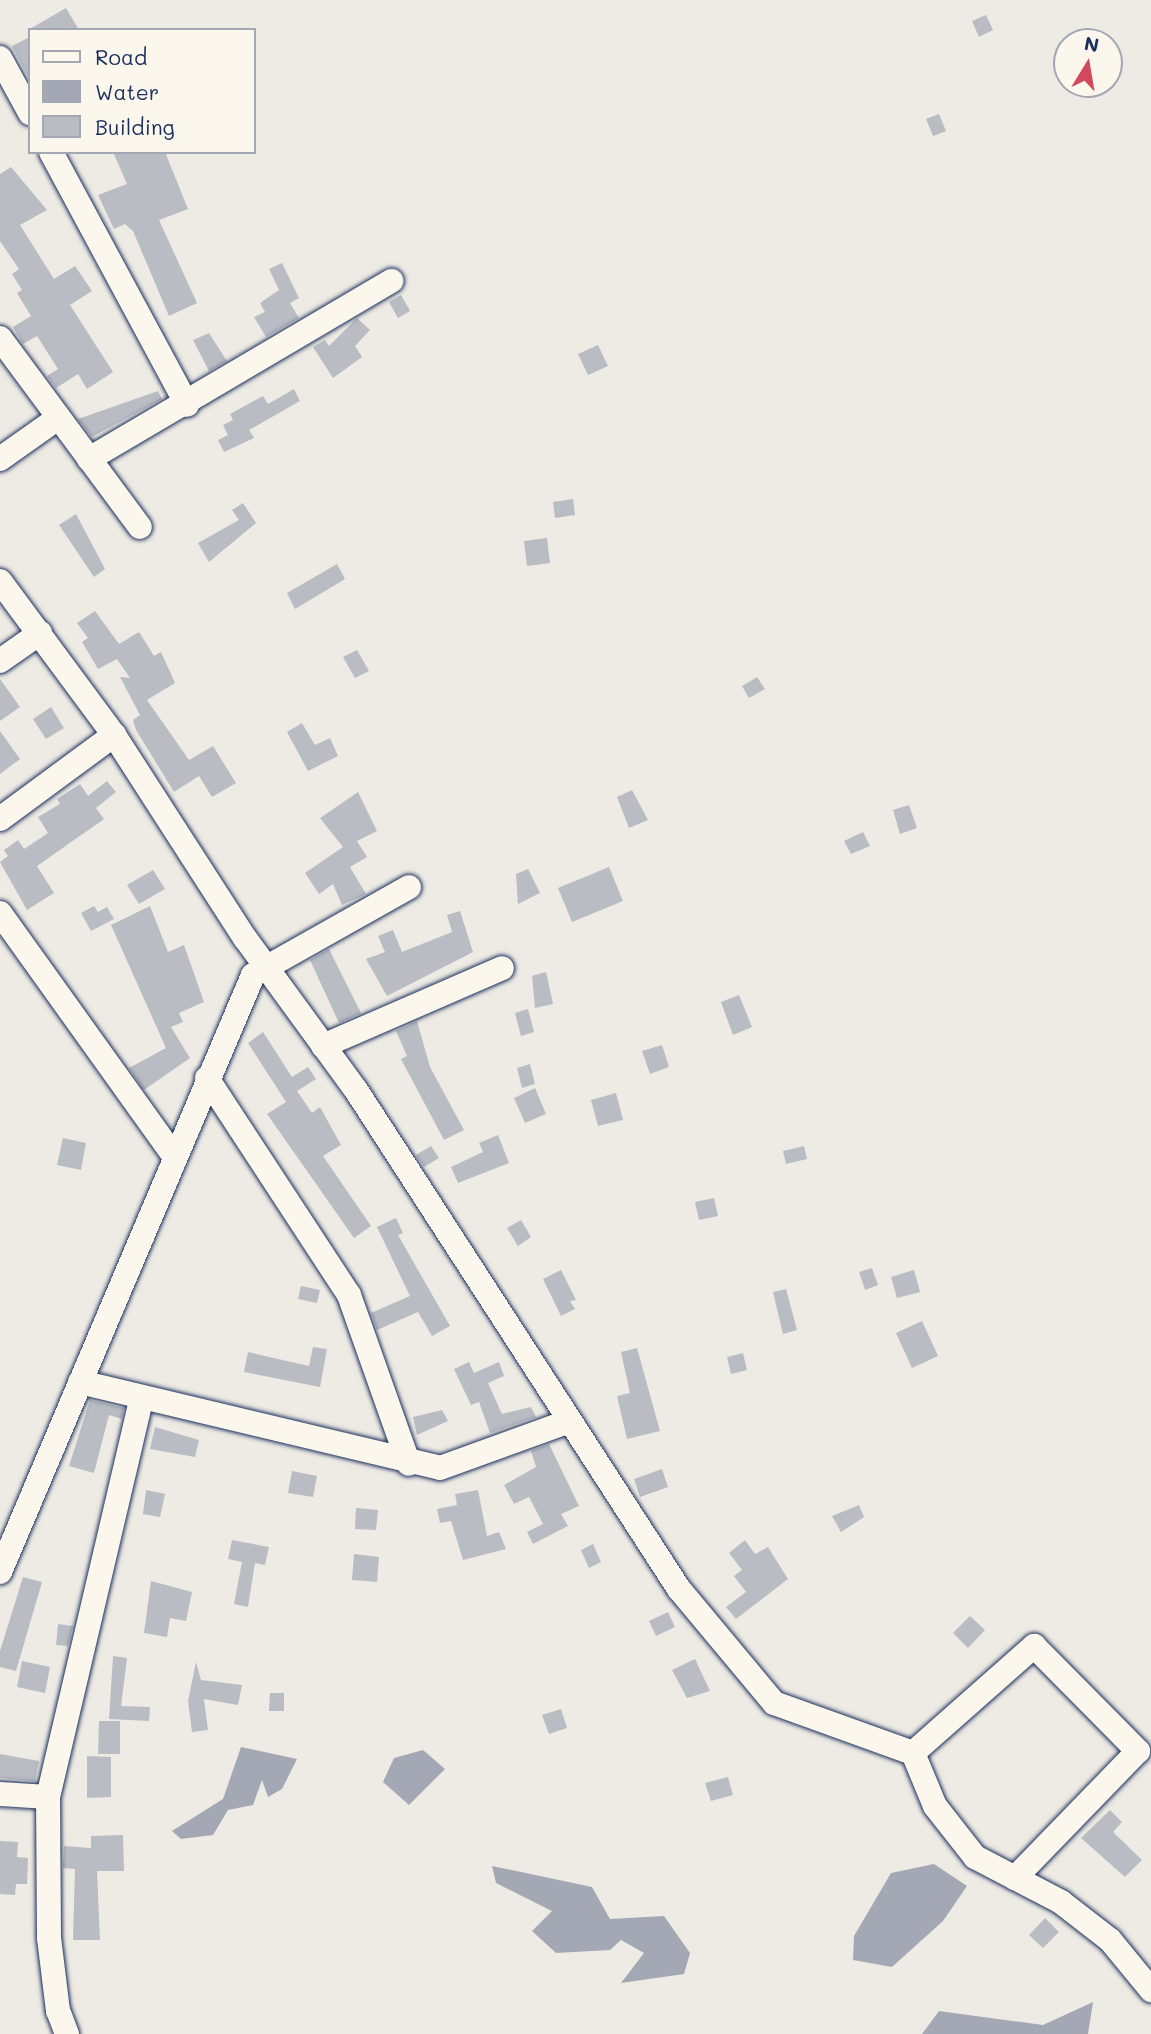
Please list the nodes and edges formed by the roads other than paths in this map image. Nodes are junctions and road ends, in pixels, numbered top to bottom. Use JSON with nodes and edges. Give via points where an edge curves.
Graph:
{"nodes":[{"id":1,"x":0,"y":58,"type":"edge"},
{"id":2,"x":28,"y":108,"type":"edge"},
{"id":3,"x":52,"y":154,"type":"edge"},
{"id":4,"x":391,"y":281,"type":"dead end"},
{"id":5,"x":0,"y":338,"type":"edge"},
{"id":6,"x":187,"y":405,"type":"junction"},
{"id":7,"x":58,"y":418,"type":"junction"},
{"id":8,"x":0,"y":459,"type":"edge"},
{"id":9,"x":89,"y":459,"type":"junction"},
{"id":10,"x":140,"y":527,"type":"dead end"},
{"id":11,"x":0,"y":581,"type":"edge"},
{"id":12,"x":40,"y":633,"type":"junction"},
{"id":13,"x":0,"y":661,"type":"edge"},
{"id":14,"x":114,"y":735,"type":"junction"},
{"id":15,"x":0,"y":820,"type":"edge"},
{"id":16,"x":409,"y":887,"type":"dead end"},
{"id":17,"x":0,"y":913,"type":"edge"},
{"id":18,"x":265,"y":966,"type":"junction"},
{"id":19,"x":502,"y":968,"type":"dead end"},
{"id":20,"x":323,"y":1046,"type":"junction"},
{"id":21,"x":207,"y":1078,"type":"junction"},
{"id":22,"x":173,"y":1155,"type":"junction"},
{"id":23,"x":80,"y":1382,"type":"junction"},
{"id":24,"x":141,"y":1402,"type":"junction"},
{"id":25,"x":570,"y":1420,"type":"junction"},
{"id":26,"x":409,"y":1464,"type":"junction"},
{"id":27,"x":0,"y":1572,"type":"edge"},
{"id":28,"x":913,"y":1753,"type":"junction"},
{"id":29,"x":0,"y":1794,"type":"edge"},
{"id":30,"x":48,"y":1797,"type":"junction"},
{"id":31,"x":1015,"y":1878,"type":"junction"},
{"id":32,"x":1151,"y":1990,"type":"edge"},
{"id":33,"x":67,"y":2034,"type":"edge"}],
"edges":[{"from":1,"to":2,"type":"street"},
{"from":3,"to":6,"type":"street"},
{"from":4,"to":6,"type":"street"},
{"from":5,"to":7,"type":"street"},
{"from":6,"to":9,"type":"street"},
{"from":7,"to":8,"type":"street"},
{"from":7,"to":9,"type":"street"},
{"from":9,"to":10,"type":"street"},
{"from":11,"to":12,"type":"street"},
{"from":12,"to":13,"type":"street"},
{"from":12,"to":14,"type":"street"},
{"from":14,"to":15,"type":"street"},
{"from":14,"to":18,"type":"street"},
{"from":16,"to":18,"type":"street"},
{"from":17,"to":22,"type":"street"},
{"from":18,"to":20,"type":"street"},
{"from":18,"to":21,"type":"street","via":[[253,975]]},
{"from":19,"to":20,"type":"street"},
{"from":20,"to":25,"type":"street","via":[[496,1298]]},
{"from":21,"to":22,"type":"street"},
{"from":21,"to":26,"type":"street","via":[[349,1295]]},
{"from":22,"to":23,"type":"street"},
{"from":23,"to":24,"type":"street"},
{"from":23,"to":27,"type":"street"},
{"from":24,"to":26,"type":"street"},
{"from":24,"to":30,"type":"street"},
{"from":25,"to":26,"type":"street","via":[[440,1468]]},
{"from":25,"to":28,"type":"street","via":[[679,1589],[774,1703]]},
{"from":28,"to":31,"type":"street","via":[[935,1806],[975,1857]]},
{"from":28,"to":31,"type":"street","via":[[1034,1646],[1138,1751]]},
{"from":29,"to":30,"type":"street"},
{"from":30,"to":33,"type":"street","via":[[49,1938],[58,2011]]},
{"from":31,"to":32,"type":"street","via":[[1061,1902],[1110,1940]]}]}
